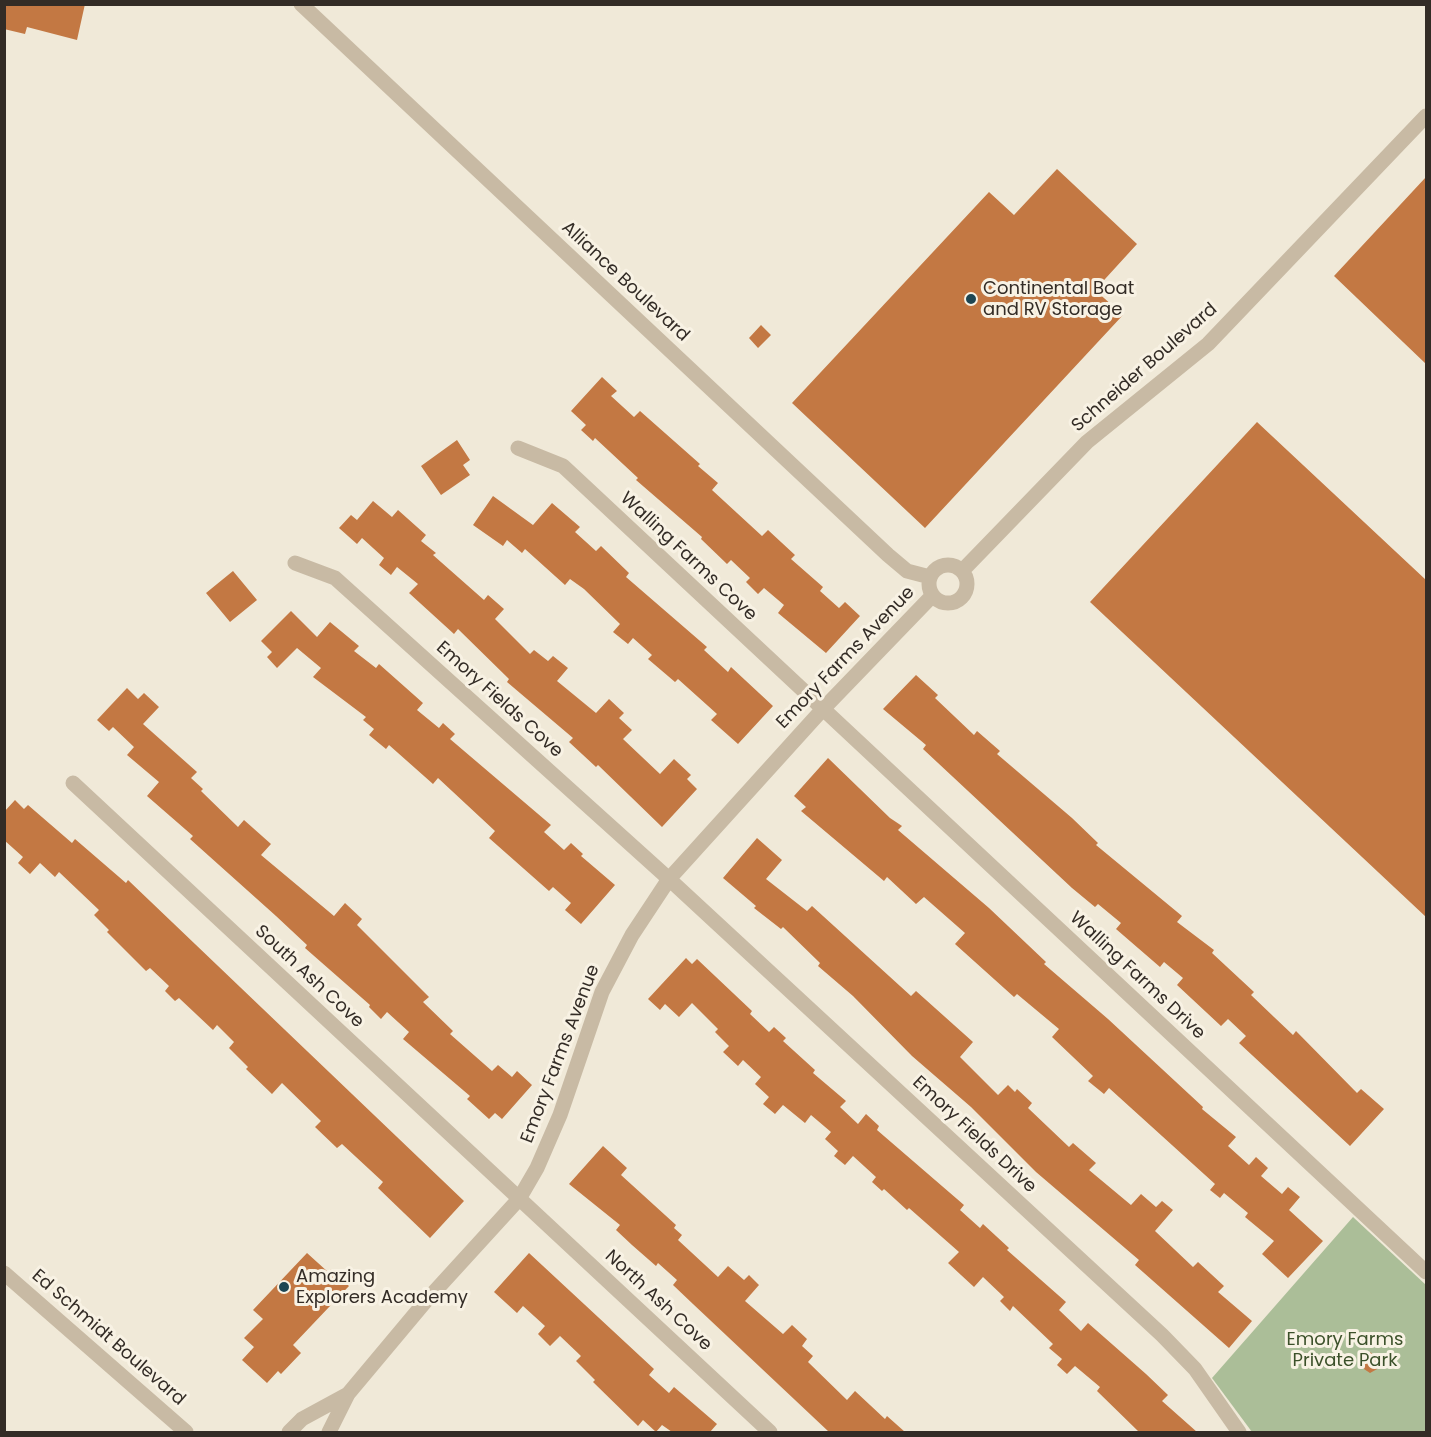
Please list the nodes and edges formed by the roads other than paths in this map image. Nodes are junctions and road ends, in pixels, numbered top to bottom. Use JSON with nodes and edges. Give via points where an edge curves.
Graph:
{"nodes":[{"id":1,"x":301,"y":4,"type":"edge"},
{"id":2,"x":1426,"y":116,"type":"edge"},
{"id":3,"x":518,"y":448,"type":"dead end"},
{"id":4,"x":295,"y":563,"type":"dead end"},
{"id":5,"x":962,"y":571,"type":"junction"},
{"id":6,"x":930,"y":577,"type":"junction"},
{"id":7,"x":932,"y":596,"type":"junction"},
{"id":8,"x":822,"y":710,"type":"junction"},
{"id":9,"x":73,"y":783,"type":"dead end"},
{"id":10,"x":669,"y":879,"type":"junction"},
{"id":11,"x":519,"y":1199,"type":"junction"},
{"id":12,"x":1426,"y":1272,"type":"edge"},
{"id":13,"x":4,"y":1273,"type":"edge"},
{"id":14,"x":348,"y":1394,"type":"junction"},
{"id":15,"x":186,"y":1432,"type":"edge"},
{"id":16,"x":290,"y":1432,"type":"edge"},
{"id":17,"x":329,"y":1432,"type":"edge"},
{"id":18,"x":770,"y":1432,"type":"edge"},
{"id":19,"x":1239,"y":1432,"type":"edge"}],
"edges":[{"from":1,"to":6,"type":"street","name":"Alliance Boulevard","via":[[888,555],[907,570]]},
{"from":2,"to":5,"type":"street","name":"Schneider Boulevard","via":[[1208,344],[1087,442]]},
{"from":3,"to":8,"type":"street","name":"Walling Farms Cove","via":[[562,466]]},
{"from":4,"to":10,"type":"street","name":"Emory Fields Cove","via":[[335,578]]},
{"from":5,"to":6,"type":"street","via":[[944,565]]},
{"from":5,"to":7,"type":"street","via":[[968,582],[960,599],[949,604]]},
{"from":6,"to":7,"type":"street"},
{"from":7,"to":8,"type":"street","name":"Emory Farms Avenue"},
{"from":8,"to":10,"type":"street","name":"Emory Farms Avenue"},
{"from":8,"to":12,"type":"street","name":"Walling Farms Drive"},
{"from":9,"to":11,"type":"street","name":"South Ash Cove"},
{"from":10,"to":11,"type":"street","name":"Emory Farms Avenue","via":[[632,934],[602,992],[560,1115]]},
{"from":10,"to":19,"type":"street","name":"Emory Fields Drive","via":[[1162,1335],[1195,1369]]},
{"from":11,"to":14,"type":"street","name":"Emory Farms Avenue"},
{"from":11,"to":18,"type":"street","name":"North Ash Cove"},
{"from":13,"to":15,"type":"street","name":"Ed Schmidt Boulevard"},
{"from":14,"to":16,"type":"street","name":"Emory Farms Avenue","via":[[302,1419]]},
{"from":14,"to":17,"type":"street","name":"Emory Farms Avenue"}]}
